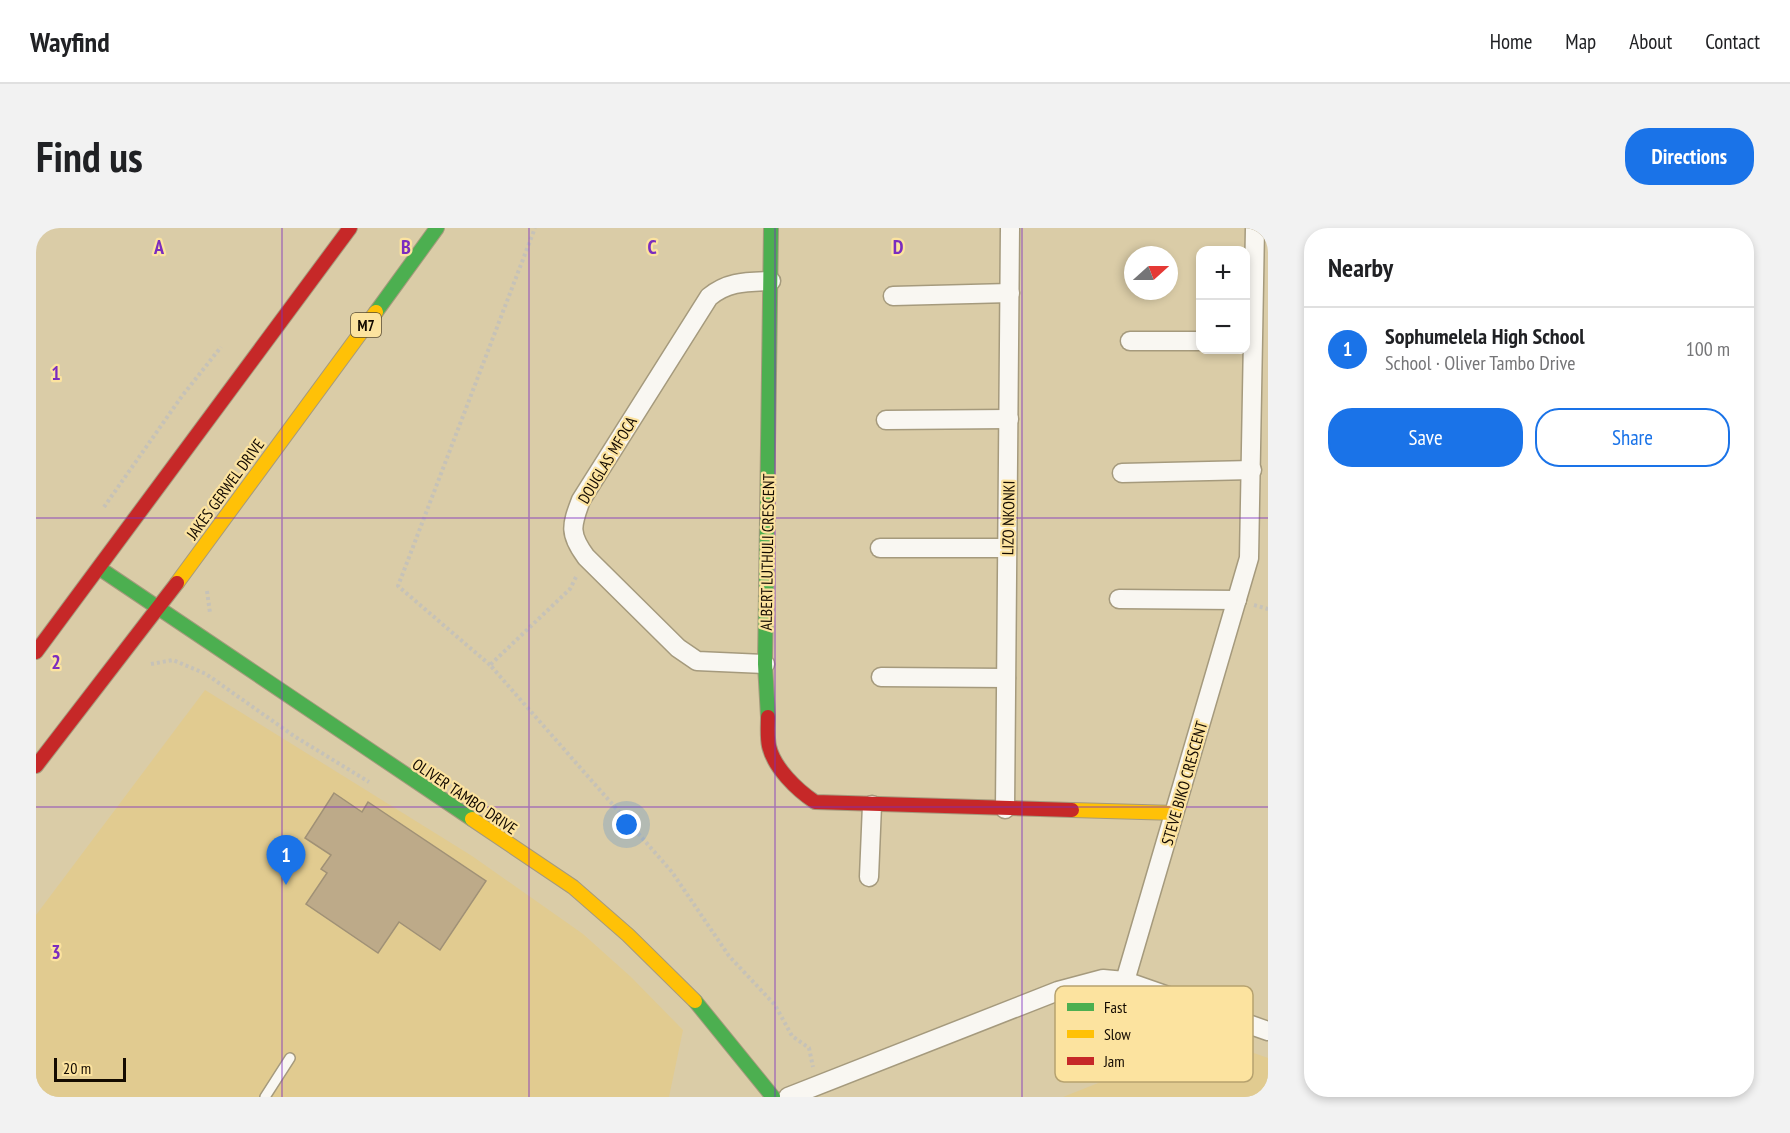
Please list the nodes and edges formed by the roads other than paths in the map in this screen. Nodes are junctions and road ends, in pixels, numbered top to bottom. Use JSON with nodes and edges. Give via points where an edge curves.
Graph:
{"nodes":[{"id":1,"x":350,"y":228,"type":"edge"},
{"id":2,"x":436,"y":228,"type":"edge"},
{"id":3,"x":771,"y":228,"type":"edge"},
{"id":4,"x":1010,"y":228,"type":"edge"},
{"id":5,"x":1255,"y":228,"type":"edge"},
{"id":6,"x":771,"y":281,"type":"junction"},
{"id":7,"x":1010,"y":293,"type":"junction"},
{"id":8,"x":893,"y":296,"type":"dead end"},
{"id":9,"x":1250,"y":340,"type":"edge"},
{"id":10,"x":1130,"y":341,"type":"dead end"},
{"id":11,"x":1196,"y":341,"type":"edge"},
{"id":12,"x":1009,"y":418,"type":"junction"},
{"id":13,"x":886,"y":420,"type":"dead end"},
{"id":14,"x":1252,"y":470,"type":"junction"},
{"id":15,"x":1122,"y":473,"type":"dead end"},
{"id":16,"x":880,"y":548,"type":"dead end"},
{"id":17,"x":1007,"y":548,"type":"junction"},
{"id":18,"x":99,"y":568,"type":"junction"},
{"id":19,"x":1119,"y":599,"type":"dead end"},
{"id":20,"x":1237,"y":600,"type":"junction"},
{"id":21,"x":158,"y":607,"type":"junction"},
{"id":22,"x":36,"y":652,"type":"edge"},
{"id":23,"x":765,"y":664,"type":"junction"},
{"id":24,"x":881,"y":676,"type":"dead end"},
{"id":25,"x":1006,"y":678,"type":"junction"},
{"id":26,"x":36,"y":766,"type":"edge"},
{"id":27,"x":872,"y":805,"type":"junction"},
{"id":28,"x":1005,"y":809,"type":"junction"},
{"id":29,"x":1176,"y":813,"type":"junction"},
{"id":30,"x":869,"y":877,"type":"dead end"},
{"id":31,"x":1125,"y":981,"type":"junction"},
{"id":32,"x":1076,"y":986,"type":"edge"},
{"id":33,"x":1139,"y":986,"type":"edge"},
{"id":34,"x":1055,"y":992,"type":"edge"},
{"id":35,"x":1253,"y":1026,"type":"edge"},
{"id":36,"x":1268,"y":1031,"type":"edge"},
{"id":37,"x":290,"y":1058,"type":"dead end"},
{"id":38,"x":265,"y":1097,"type":"edge"},
{"id":39,"x":773,"y":1097,"type":"edge"},
{"id":40,"x":788,"y":1097,"type":"edge"}],
"edges":[{"from":1,"to":18,"type":"main road"},
{"from":2,"to":21,"type":"main road","name":"JAKES GERWEL DRIVE","number":"M7"},
{"from":3,"to":6,"type":"main road","name":"ALBERT LUTHULI CRESCENT"},
{"from":4,"to":7,"type":"street","name":"LIZO NKONKI"},
{"from":5,"to":9,"type":"street","name":"STEVE BIKO CRESCENT"},
{"from":6,"to":23,"type":"main road","name":"ALBERT LUTHULI CRESCENT"},
{"from":6,"to":23,"type":"street","name":"DOUGLAS MFOCA","via":[[722,286],[709,297],[581,500],[571,524],[576,544],[586,557],[678,648],[697,661]]},
{"from":7,"to":8,"type":"street"},
{"from":7,"to":12,"type":"street","name":"LIZO NKONKI"},
{"from":9,"to":14,"type":"street","name":"STEVE BIKO CRESCENT"},
{"from":10,"to":11,"type":"street"},
{"from":12,"to":13,"type":"street"},
{"from":12,"to":17,"type":"street","name":"LIZO NKONKI"},
{"from":14,"to":15,"type":"street"},
{"from":14,"to":20,"type":"street","name":"STEVE BIKO CRESCENT","via":[[1249,558]]},
{"from":16,"to":17,"type":"street"},
{"from":17,"to":25,"type":"street","name":"LIZO NKONKI"},
{"from":18,"to":21,"type":"main road","name":"OLIVER TAMBO DRIVE"},
{"from":18,"to":22,"type":"main road"},
{"from":19,"to":20,"type":"street"},
{"from":20,"to":29,"type":"street","name":"STEVE BIKO CRESCENT"},
{"from":21,"to":26,"type":"main road","name":"JAKES GERWEL DRIVE","number":"M7"},
{"from":21,"to":39,"type":"main road","name":"OLIVER TAMBO DRIVE","via":[[573,887],[679,982],[741,1051]]},
{"from":23,"to":27,"type":"main road","name":"ALBERT LUTHULI CRESCENT","via":[[768,746],[773,756],[802,793],[815,801]]},
{"from":24,"to":25,"type":"street"},
{"from":25,"to":28,"type":"street","name":"LIZO NKONKI"},
{"from":27,"to":28,"type":"main road","name":"ALBERT LUTHULI CRESCENT"},
{"from":27,"to":30,"type":"street"},
{"from":28,"to":29,"type":"main road","name":"ALBERT LUTHULI CRESCENT"},
{"from":29,"to":31,"type":"street","name":"STEVE BIKO CRESCENT"},
{"from":31,"to":32,"type":"street","via":[[1102,979]]},
{"from":31,"to":33,"type":"street"},
{"from":34,"to":40,"type":"street"},
{"from":35,"to":36,"type":"street"},
{"from":37,"to":38,"type":"lane"}]}
